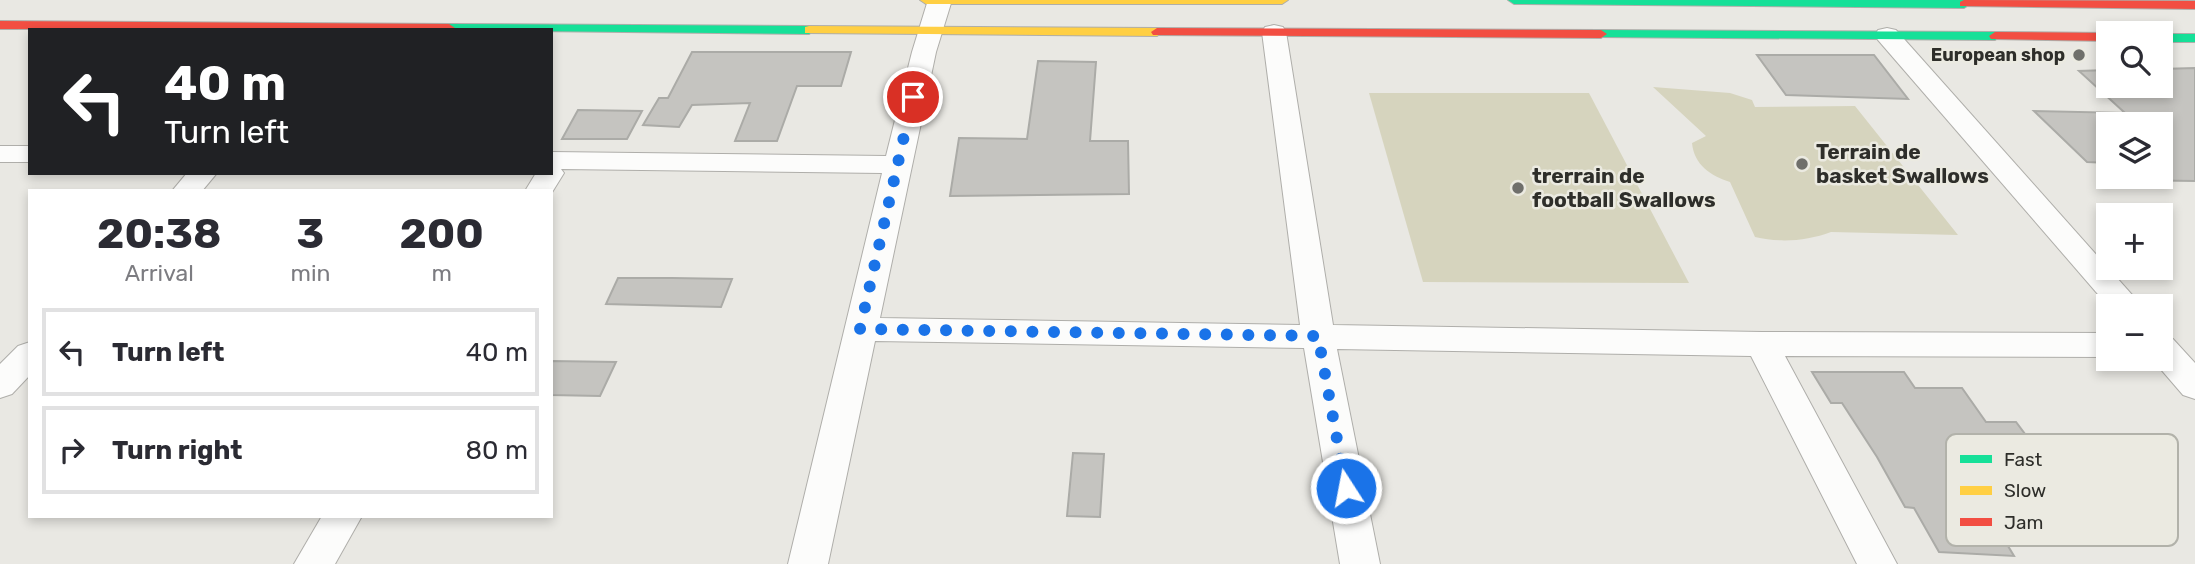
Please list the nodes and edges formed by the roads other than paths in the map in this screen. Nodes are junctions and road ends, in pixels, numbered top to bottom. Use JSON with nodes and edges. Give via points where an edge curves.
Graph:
{"nodes":[{"id":1,"x":926,"y":0,"type":"edge"},
{"id":2,"x":940,"y":0,"type":"edge"},
{"id":3,"x":1165,"y":0,"type":"edge"},
{"id":4,"x":1282,"y":0,"type":"edge"},
{"id":5,"x":1514,"y":0,"type":"edge"},
{"id":6,"x":1721,"y":1,"type":"edge"},
{"id":7,"x":1857,"y":2,"type":"edge"},
{"id":8,"x":2195,"y":5,"type":"edge"},
{"id":9,"x":0,"y":25,"type":"edge"},
{"id":10,"x":346,"y":28,"type":"edge"},
{"id":11,"x":553,"y":30,"type":"edge"},
{"id":12,"x":1274,"y":32,"type":"junction"},
{"id":13,"x":930,"y":33,"type":"junction"},
{"id":14,"x":1887,"y":35,"type":"junction"},
{"id":15,"x":2096,"y":37,"type":"edge"},
{"id":16,"x":2173,"y":38,"type":"edge"},
{"id":17,"x":2195,"y":38,"type":"edge"},
{"id":18,"x":0,"y":154,"type":"edge"},
{"id":19,"x":28,"y":154,"type":"edge"},
{"id":20,"x":897,"y":165,"type":"junction"},
{"id":21,"x":553,"y":166,"type":"edge"},
{"id":22,"x":201,"y":175,"type":"edge"},
{"id":23,"x":188,"y":189,"type":"edge"},
{"id":24,"x":2115,"y":294,"type":"edge"},
{"id":25,"x":860,"y":329,"type":"junction"},
{"id":26,"x":1318,"y":336,"type":"junction"},
{"id":27,"x":1762,"y":344,"type":"junction"},
{"id":28,"x":2096,"y":345,"type":"edge"},
{"id":29,"x":28,"y":356,"type":"edge"},
{"id":30,"x":2173,"y":361,"type":"edge"},
{"id":31,"x":0,"y":385,"type":"edge"},
{"id":32,"x":2195,"y":386,"type":"edge"},
{"id":33,"x":342,"y":518,"type":"edge"},
{"id":34,"x":314,"y":564,"type":"edge"},
{"id":35,"x":808,"y":564,"type":"edge"},
{"id":36,"x":1360,"y":564,"type":"edge"},
{"id":37,"x":1877,"y":564,"type":"edge"}],
"edges":[{"from":1,"to":2,"type":"main road"},
{"from":2,"to":3,"type":"main road"},
{"from":2,"to":13,"type":"street"},
{"from":3,"to":4,"type":"main road"},
{"from":5,"to":6,"type":"main road"},
{"from":6,"to":7,"type":"main road"},
{"from":7,"to":8,"type":"main road"},
{"from":9,"to":10,"type":"main road"},
{"from":11,"to":13,"type":"main road"},
{"from":12,"to":13,"type":"main road"},
{"from":12,"to":14,"type":"main road"},
{"from":12,"to":26,"type":"street"},
{"from":13,"to":20,"type":"street"},
{"from":14,"to":15,"type":"main road"},
{"from":14,"to":24,"type":"street"},
{"from":16,"to":17,"type":"main road"},
{"from":18,"to":19,"type":"street"},
{"from":20,"to":21,"type":"street"},
{"from":20,"to":25,"type":"street"},
{"from":22,"to":23,"type":"street"},
{"from":25,"to":26,"type":"street"},
{"from":25,"to":35,"type":"street"},
{"from":26,"to":27,"type":"street"},
{"from":26,"to":36,"type":"street"},
{"from":27,"to":28,"type":"street"},
{"from":27,"to":37,"type":"street"},
{"from":29,"to":31,"type":"street"},
{"from":30,"to":32,"type":"street"},
{"from":33,"to":34,"type":"street"}]}
